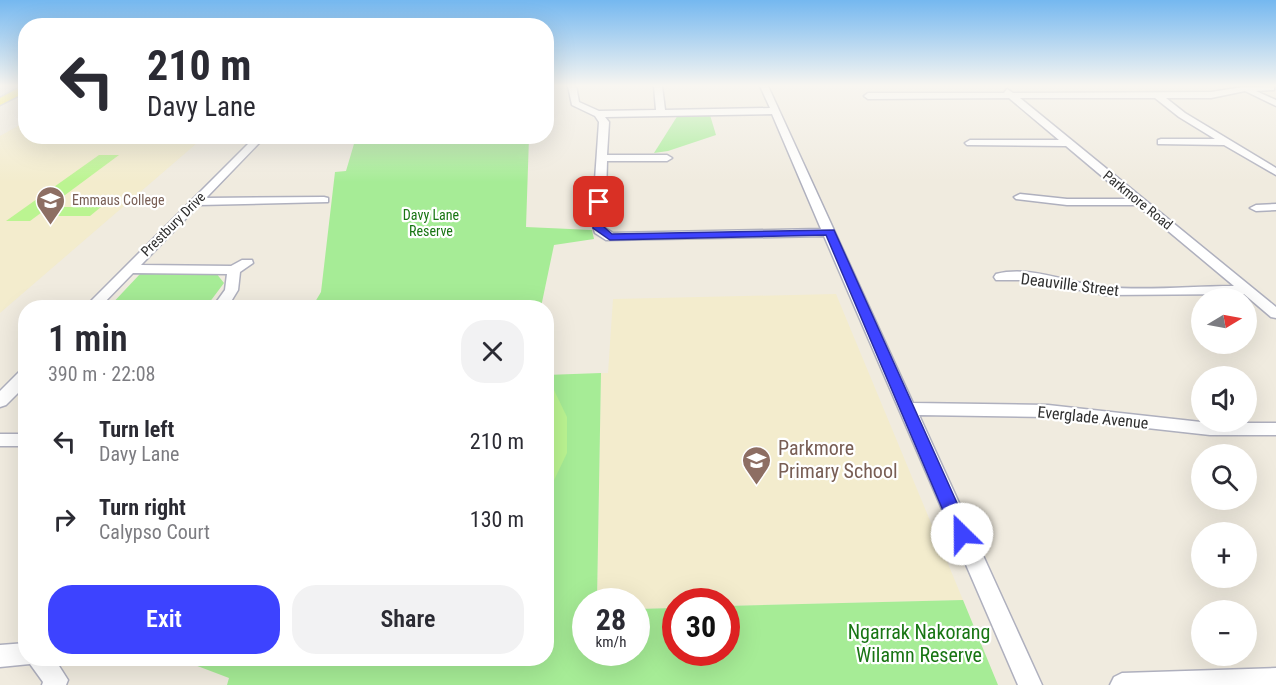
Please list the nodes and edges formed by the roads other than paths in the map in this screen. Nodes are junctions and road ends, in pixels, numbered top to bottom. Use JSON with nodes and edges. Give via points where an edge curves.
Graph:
{"nodes":[{"id":1,"x":601,"y":118,"type":"edge"},
{"id":2,"x":778,"y":118,"type":"edge"},
{"id":3,"x":1039,"y":118,"type":"edge"},
{"id":4,"x":1187,"y":118,"type":"edge"},
{"id":5,"x":1161,"y":142,"type":"dead end"},
{"id":6,"x":1227,"y":142,"type":"junction"},
{"id":7,"x":970,"y":143,"type":"dead end"},
{"id":8,"x":1069,"y":143,"type":"junction"},
{"id":9,"x":254,"y":144,"type":"edge"},
{"id":10,"x":602,"y":158,"type":"junction"},
{"id":11,"x":667,"y":158,"type":"dead end"},
{"id":12,"x":1276,"y":172,"type":"edge"},
{"id":13,"x":1020,"y":197,"type":"dead end"},
{"id":14,"x":324,"y":200,"type":"dead end"},
{"id":15,"x":195,"y":202,"type":"junction"},
{"id":16,"x":1141,"y":202,"type":"junction"},
{"id":17,"x":1276,"y":207,"type":"edge"},
{"id":18,"x":1256,"y":208,"type":"dead end"},
{"id":19,"x":830,"y":232,"type":"junction"},
{"id":20,"x":247,"y":263,"type":"dead end"},
{"id":21,"x":128,"y":269,"type":"junction"},
{"id":22,"x":233,"y":270,"type":"junction"},
{"id":23,"x":1001,"y":277,"type":"dead end"},
{"id":24,"x":1244,"y":288,"type":"edge"},
{"id":25,"x":1191,"y":290,"type":"edge"},
{"id":26,"x":1257,"y":299,"type":"edge"},
{"id":27,"x":99,"y":300,"type":"edge"},
{"id":28,"x":225,"y":300,"type":"edge"},
{"id":29,"x":1276,"y":314,"type":"edge"},
{"id":30,"x":18,"y":383,"type":"edge"},
{"id":31,"x":0,"y":401,"type":"edge"},
{"id":32,"x":909,"y":410,"type":"junction"},
{"id":33,"x":1276,"y":429,"type":"edge"},
{"id":34,"x":0,"y":440,"type":"edge"},
{"id":35,"x":18,"y":440,"type":"edge"},
{"id":36,"x":18,"y":655,"type":"edge"},
{"id":37,"x":0,"y":656,"type":"edge"},
{"id":38,"x":45,"y":666,"type":"edge"},
{"id":39,"x":1276,"y":680,"type":"edge"},
{"id":40,"x":54,"y":685,"type":"edge"},
{"id":41,"x":1030,"y":685,"type":"edge"},
{"id":42,"x":1122,"y":685,"type":"edge"}],
"edges":[{"from":1,"to":10,"type":"street"},
{"from":2,"to":19,"type":"street"},
{"from":3,"to":8,"type":"street","name":"Parkmore Road"},
{"from":4,"to":6,"type":"street"},
{"from":5,"to":6,"type":"street"},
{"from":6,"to":12,"type":"street"},
{"from":7,"to":8,"type":"street"},
{"from":8,"to":16,"type":"street","name":"Parkmore Road"},
{"from":9,"to":15,"type":"street","name":"Prestbury Drive"},
{"from":10,"to":11,"type":"street"},
{"from":10,"to":19,"type":"street","via":[[598,223],[599,230],[610,237]]},
{"from":13,"to":16,"type":"street","via":[[1067,202]]},
{"from":14,"to":15,"type":"street"},
{"from":15,"to":21,"type":"street","name":"Prestbury Drive"},
{"from":16,"to":24,"type":"street","name":"Parkmore Road"},
{"from":17,"to":18,"type":"street"},
{"from":19,"to":32,"type":"street"},
{"from":20,"to":22,"type":"street"},
{"from":21,"to":22,"type":"street"},
{"from":21,"to":27,"type":"street","name":"Prestbury Drive"},
{"from":22,"to":28,"type":"street","via":[[234,289]]},
{"from":23,"to":25,"type":"street","name":"Deauville Street","via":[[1030,276],[1105,291]]},
{"from":26,"to":29,"type":"street","name":"Parkmore Road"},
{"from":30,"to":31,"type":"street"},
{"from":32,"to":33,"type":"street","name":"Everglade Avenue","via":[[1048,411],[1210,429]]},
{"from":32,"to":41,"type":"street"},
{"from":34,"to":35,"type":"street"},
{"from":36,"to":37,"type":"street"},
{"from":38,"to":40,"type":"street","via":[[56,681]]},
{"from":39,"to":42,"type":"street"}]}
